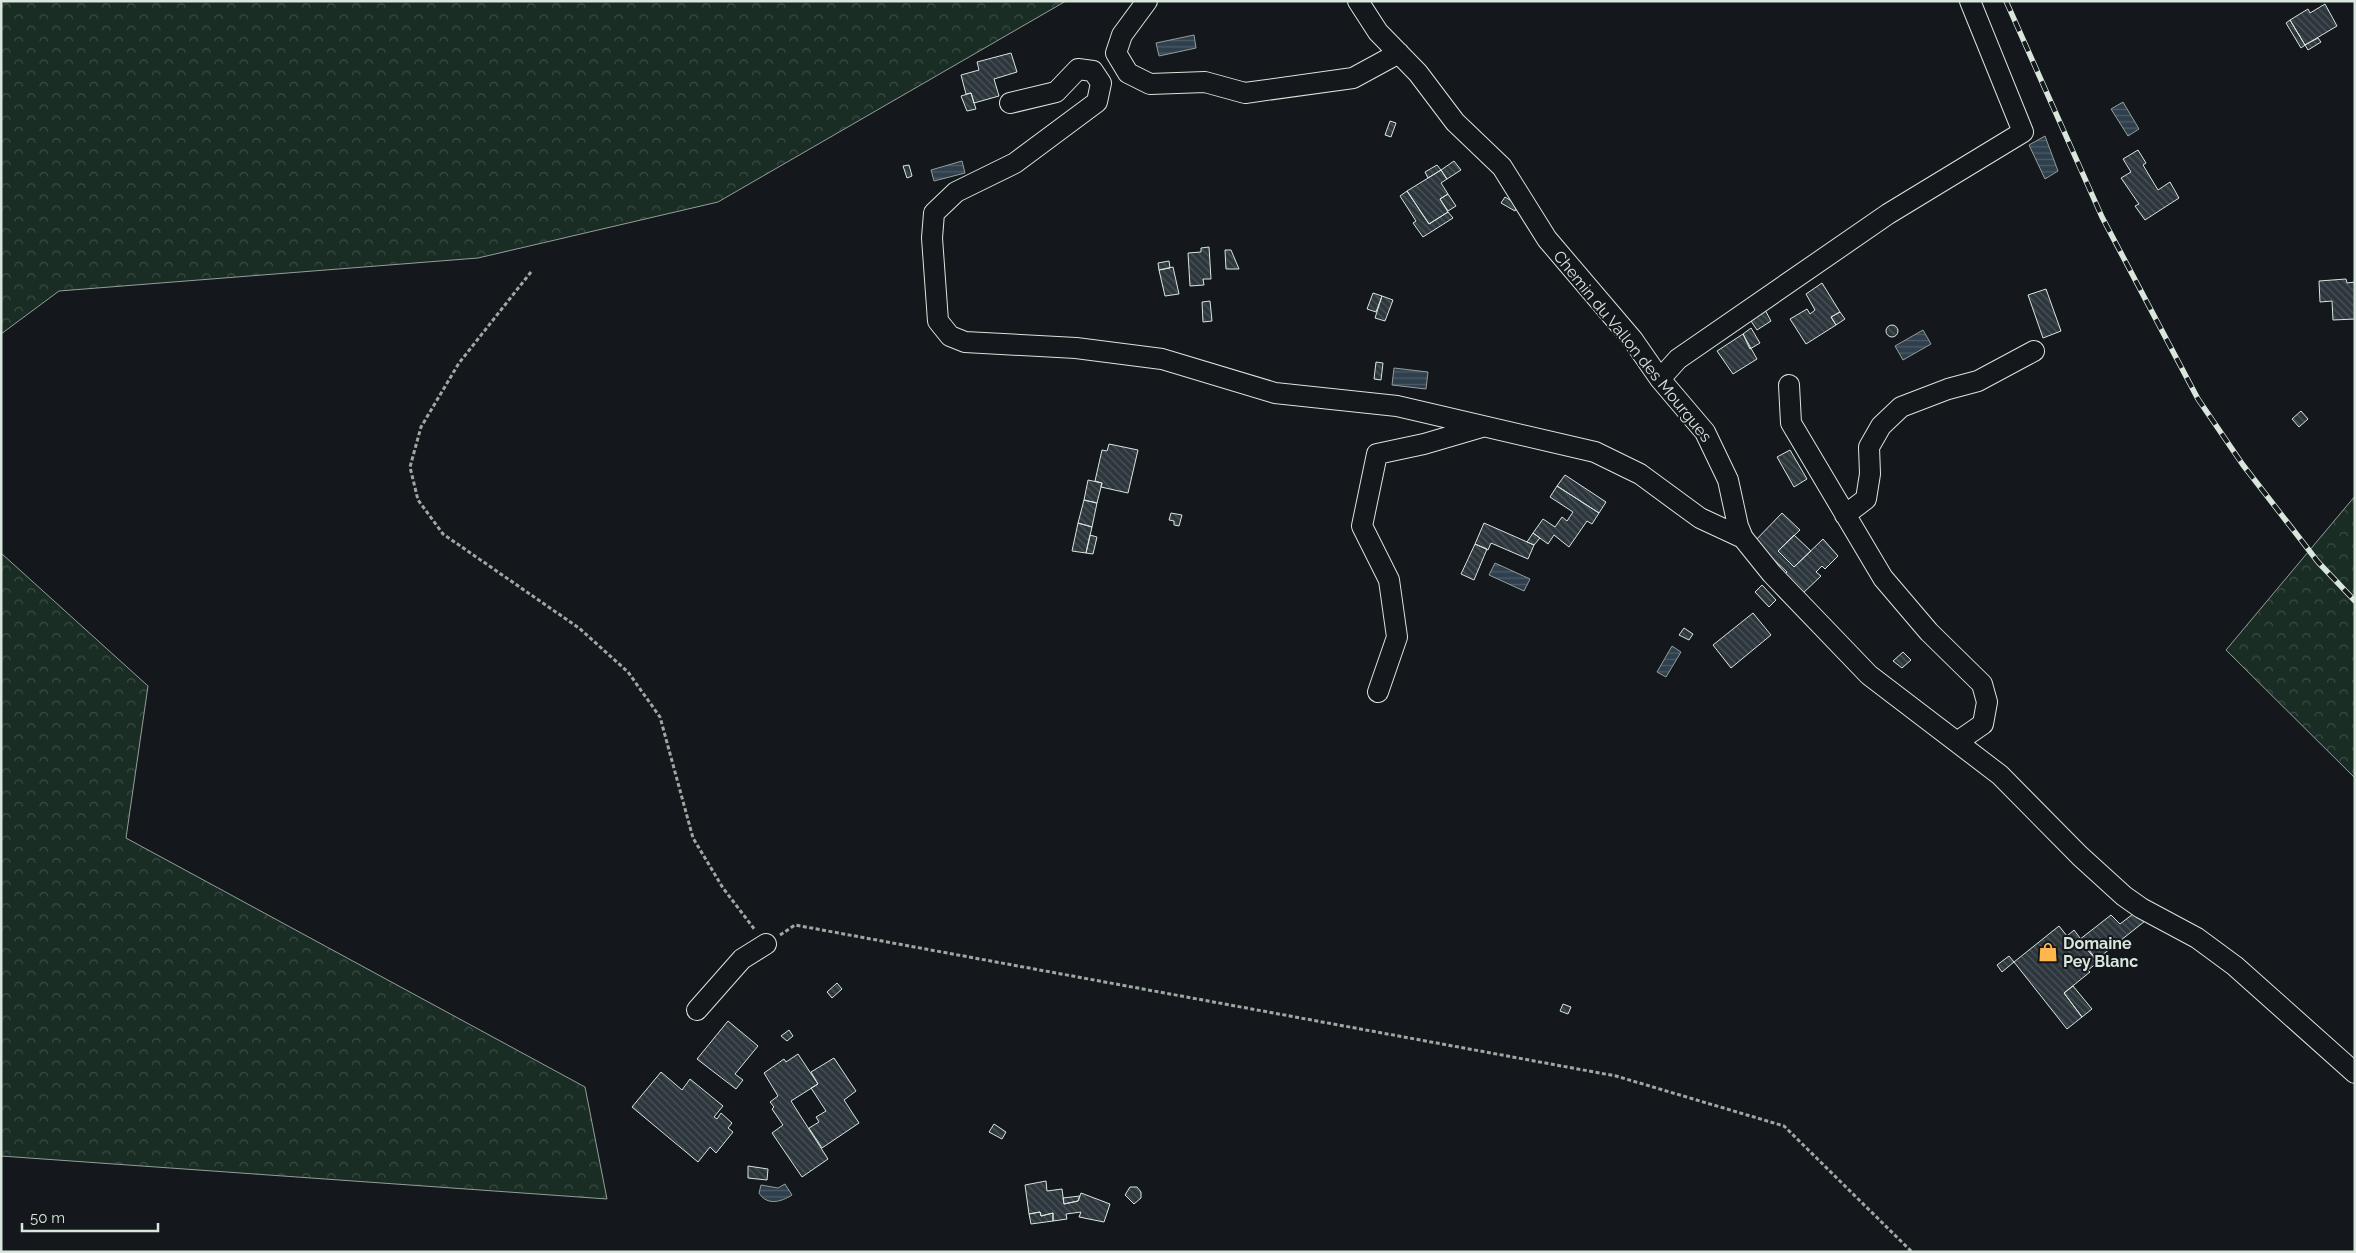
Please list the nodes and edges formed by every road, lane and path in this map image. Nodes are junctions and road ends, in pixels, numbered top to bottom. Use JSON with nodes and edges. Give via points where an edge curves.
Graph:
{"nodes":[{"id":1,"x":1147,"y":1,"type":"edge"},
{"id":2,"x":1358,"y":1,"type":"edge"},
{"id":3,"x":1970,"y":1,"type":"edge"},
{"id":4,"x":1399,"y":53,"type":"junction"},
{"id":5,"x":1010,"y":103,"type":"dead end"},
{"id":6,"x":531,"y":272,"type":"dead end"},
{"id":7,"x":2034,"y":351,"type":"dead end"},
{"id":8,"x":1660,"y":379,"type":"junction"},
{"id":9,"x":1789,"y":385,"type":"dead end"},
{"id":10,"x":1484,"y":427,"type":"junction"},
{"id":11,"x":1845,"y":515,"type":"junction"},
{"id":12,"x":1743,"y":538,"type":"junction"},
{"id":13,"x":1378,"y":692,"type":"dead end"},
{"id":14,"x":1956,"y":742,"type":"junction"},
{"id":15,"x":766,"y":944,"type":"junction"},
{"id":16,"x":698,"y":1010,"type":"dead end"},
{"id":17,"x":2355,"y":1073,"type":"edge"},
{"id":18,"x":1912,"y":1252,"type":"edge"}],
"edges":[{"from":1,"to":4,"type":"street","via":[[1122,35],[1116,53],[1128,73],[1150,84],[1205,82],[1245,93],[1353,78]]},
{"from":2,"to":4,"type":"street","name":"Chemin du Vallon des Mourgues","via":[[1378,32]]},
{"from":3,"to":8,"type":"street","via":[[2023,132],[1888,214],[1678,359]]},
{"from":4,"to":8,"type":"street","name":"Chemin du Vallon des Mourgues","via":[[1456,122],[1502,167],[1547,239],[1633,340]]},
{"from":5,"to":10,"type":"street","via":[[1056,92],[1078,69],[1093,71],[1101,83],[1097,102],[1015,163],[956,192],[934,213],[932,238],[938,321],[950,336],[965,342],[1076,348],[1162,359],[1275,393],[1397,406]]},
{"from":6,"to":15,"type":"path","via":[[459,363],[421,427],[410,467],[418,500],[443,534],[579,628],[628,672],[660,717],[693,838],[723,888]]},
{"from":7,"to":11,"type":"street","via":[[1978,381],[1901,407],[1881,426],[1869,447],[1870,474],[1866,499]]},
{"from":8,"to":12,"type":"street","name":"Chemin du Vallon des Mourgues","via":[[1705,432],[1722,463]]},
{"from":9,"to":11,"type":"street","via":[[1790,423]]},
{"from":10,"to":12,"type":"street","via":[[1595,452],[1640,474],[1700,518]]},
{"from":10,"to":13,"type":"street","via":[[1377,454],[1362,526],[1389,580],[1397,637]]},
{"from":11,"to":14,"type":"street","via":[[1883,578],[1929,632],[1982,684],[1987,702],[1983,724]]},
{"from":12,"to":14,"type":"street","name":"Chemin du Vallon des Mourgues","via":[[1772,574],[1870,675]]},
{"from":14,"to":17,"type":"street","name":"Chemin du Vallon des Mourgues","via":[[2000,775],[2124,896],[2197,938],[2235,966]]},
{"from":15,"to":16,"type":"street","via":[[742,959]]},
{"from":15,"to":18,"type":"path","via":[[795,925],[1616,1076],[1784,1126]]}]}
